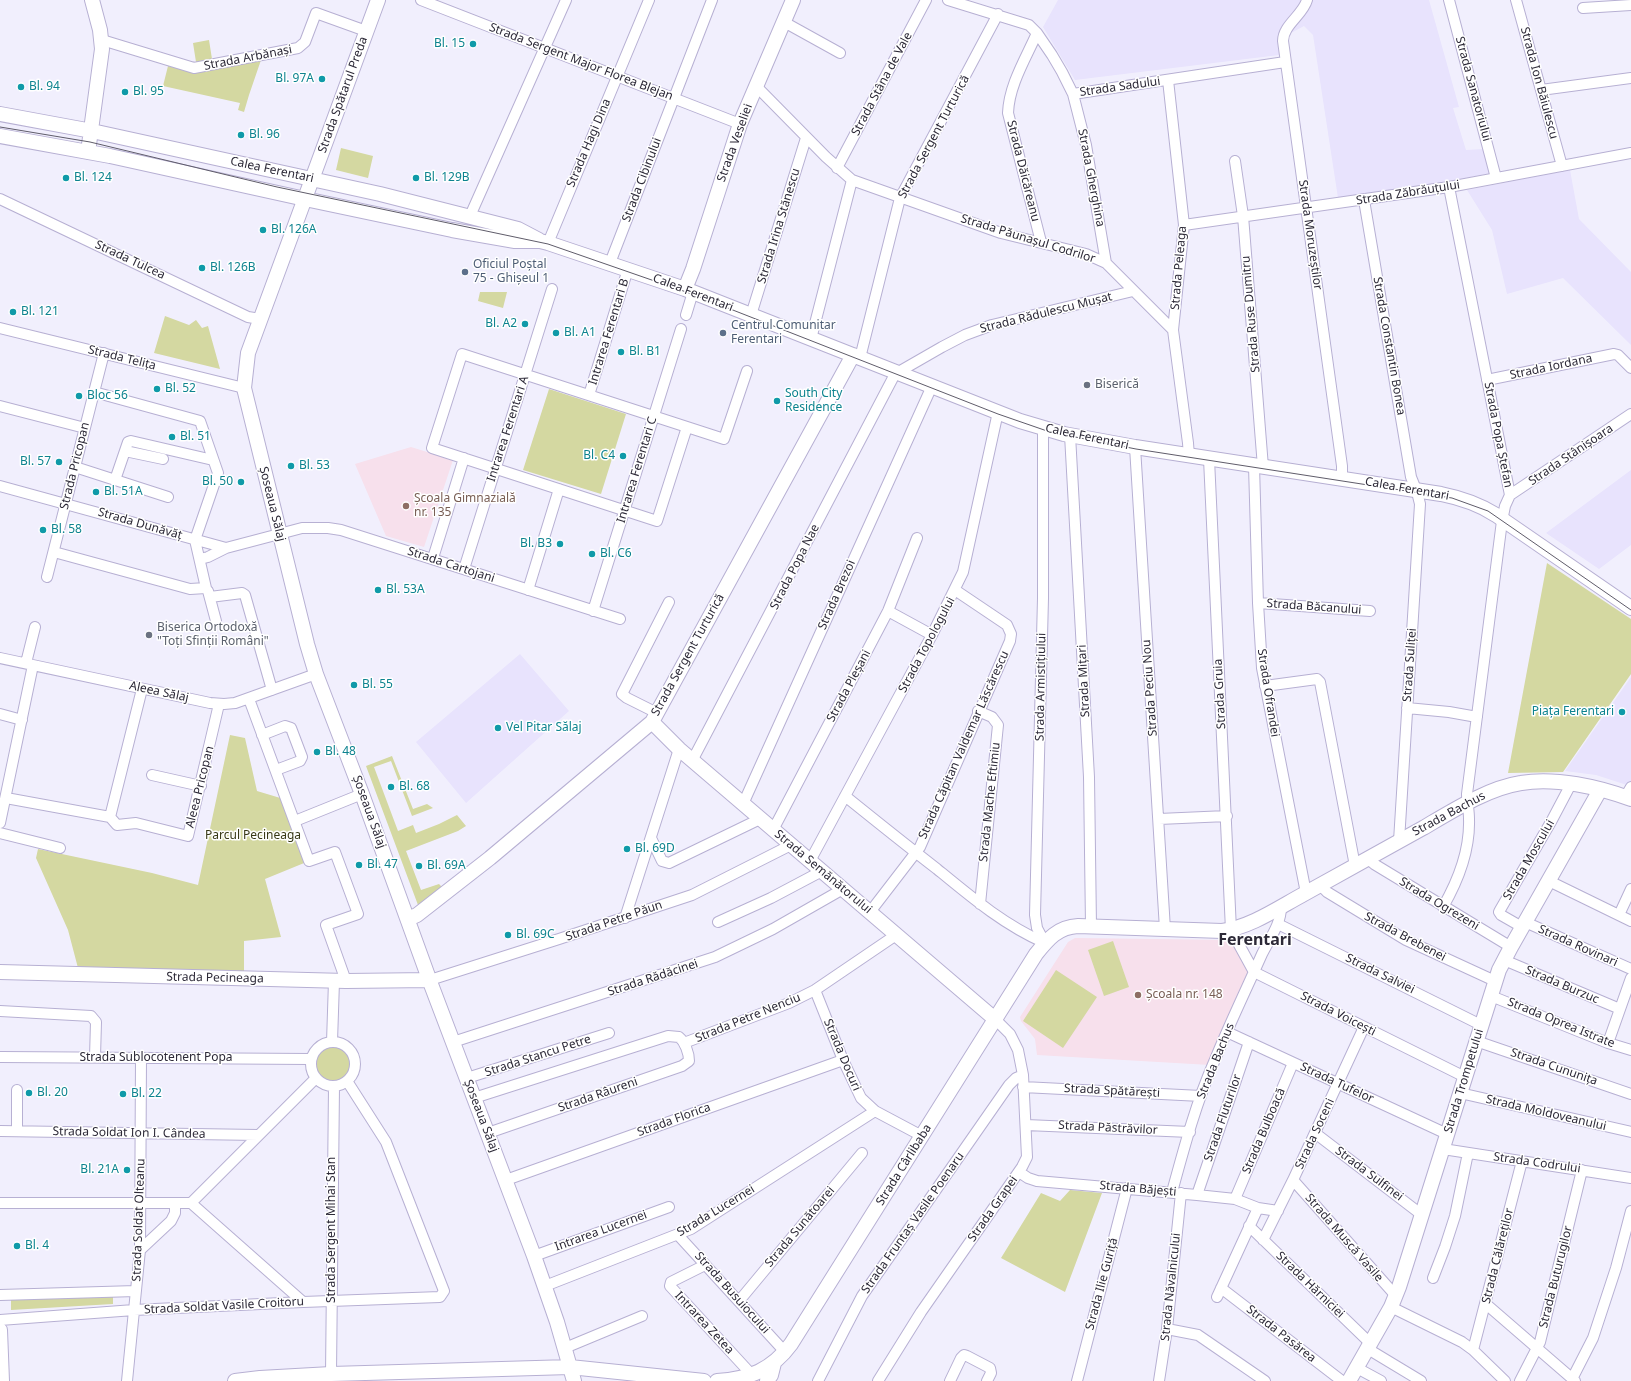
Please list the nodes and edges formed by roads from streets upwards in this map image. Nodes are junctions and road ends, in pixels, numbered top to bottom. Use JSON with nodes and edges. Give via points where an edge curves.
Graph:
{"nodes":[{"id":1,"x":92,"y":0,"type":"edge"},
{"id":2,"x":378,"y":0,"type":"edge"},
{"id":3,"x":422,"y":0,"type":"edge"},
{"id":4,"x":566,"y":0,"type":"edge"},
{"id":5,"x":649,"y":0,"type":"edge"},
{"id":6,"x":712,"y":0,"type":"edge"},
{"id":7,"x":793,"y":0,"type":"edge"},
{"id":8,"x":926,"y":0,"type":"edge"},
{"id":9,"x":948,"y":0,"type":"edge"},
{"id":10,"x":1307,"y":0,"type":"edge"},
{"id":11,"x":1449,"y":0,"type":"edge"},
{"id":12,"x":1516,"y":0,"type":"edge"},
{"id":13,"x":1631,"y":4,"type":"edge"},
{"id":14,"x":1583,"y":8,"type":"dead end"},
{"id":15,"x":998,"y":14,"type":"junction"},
{"id":16,"x":784,"y":22,"type":"junction"},
{"id":17,"x":366,"y":31,"type":"junction"},
{"id":18,"x":1038,"y":33,"type":"junction"},
{"id":19,"x":102,"y":40,"type":"junction"},
{"id":20,"x":545,"y":48,"type":"junction"},
{"id":21,"x":840,"y":53,"type":"dead end"},
{"id":22,"x":1285,"y":62,"type":"junction"},
{"id":23,"x":617,"y":76,"type":"junction"},
{"id":24,"x":1631,"y":78,"type":"edge"},
{"id":25,"x":1168,"y":80,"type":"junction"},
{"id":26,"x":756,"y":86,"type":"junction"},
{"id":27,"x":1541,"y":90,"type":"junction"},
{"id":28,"x":1073,"y":94,"type":"junction"},
{"id":29,"x":674,"y":98,"type":"junction"},
{"id":30,"x":0,"y":114,"type":"edge"},
{"id":31,"x":740,"y":124,"type":"junction"},
{"id":32,"x":92,"y":131,"type":"junction"},
{"id":33,"x":0,"y":136,"type":"edge"},
{"id":34,"x":806,"y":138,"type":"junction"},
{"id":35,"x":88,"y":152,"type":"junction"},
{"id":36,"x":1631,"y":153,"type":"edge"},
{"id":37,"x":1235,"y":161,"type":"dead end"},
{"id":38,"x":1562,"y":166,"type":"junction"},
{"id":39,"x":837,"y":168,"type":"junction"},
{"id":40,"x":1496,"y":178,"type":"junction"},
{"id":41,"x":852,"y":180,"type":"junction"},
{"id":42,"x":1449,"y":187,"type":"junction"},
{"id":43,"x":309,"y":189,"type":"junction"},
{"id":44,"x":900,"y":198,"type":"junction"},
{"id":45,"x":0,"y":199,"type":"edge"},
{"id":46,"x":1364,"y":200,"type":"junction"},
{"id":47,"x":1306,"y":208,"type":"junction"},
{"id":48,"x":470,"y":216,"type":"junction"},
{"id":49,"x":1243,"y":216,"type":"junction"},
{"id":50,"x":1184,"y":225,"type":"junction"},
{"id":51,"x":544,"y":242,"type":"junction"},
{"id":52,"x":1041,"y":242,"type":"junction"},
{"id":53,"x":610,"y":263,"type":"junction"},
{"id":54,"x":1106,"y":263,"type":"junction"},
{"id":55,"x":628,"y":269,"type":"junction"},
{"id":56,"x":552,"y":289,"type":"dead end"},
{"id":57,"x":689,"y":291,"type":"junction"},
{"id":58,"x":1133,"y":291,"type":"junction"},
{"id":59,"x":686,"y":315,"type":"dead end"},
{"id":60,"x":751,"y":315,"type":"junction"},
{"id":61,"x":260,"y":319,"type":"junction"},
{"id":62,"x":0,"y":328,"type":"edge"},
{"id":63,"x":681,"y":329,"type":"dead end"},
{"id":64,"x":1172,"y":330,"type":"junction"},
{"id":65,"x":811,"y":339,"type":"junction"},
{"id":66,"x":104,"y":354,"type":"junction"},
{"id":67,"x":856,"y":356,"type":"junction"},
{"id":68,"x":1631,"y":368,"type":"edge"},
{"id":69,"x":747,"y":371,"type":"dead end"},
{"id":70,"x":897,"y":372,"type":"junction"},
{"id":71,"x":525,"y":374,"type":"junction"},
{"id":72,"x":1487,"y":380,"type":"junction"},
{"id":73,"x":932,"y":386,"type":"junction"},
{"id":74,"x":244,"y":388,"type":"junction"},
{"id":75,"x":94,"y":392,"type":"junction"},
{"id":76,"x":589,"y":395,"type":"junction"},
{"id":77,"x":0,"y":406,"type":"edge"},
{"id":78,"x":998,"y":412,"type":"junction"},
{"id":79,"x":1631,"y":414,"type":"edge"},
{"id":80,"x":654,"y":416,"type":"junction"},
{"id":81,"x":687,"y":427,"type":"junction"},
{"id":82,"x":85,"y":428,"type":"junction"},
{"id":83,"x":1043,"y":429,"type":"junction"},
{"id":84,"x":1070,"y":435,"type":"junction"},
{"id":85,"x":1136,"y":447,"type":"junction"},
{"id":86,"x":125,"y":451,"type":"junction"},
{"id":87,"x":1188,"y":456,"type":"junction"},
{"id":88,"x":464,"y":458,"type":"junction"},
{"id":89,"x":163,"y":459,"type":"dead end"},
{"id":90,"x":1209,"y":459,"type":"junction"},
{"id":91,"x":213,"y":460,"type":"junction"},
{"id":92,"x":75,"y":467,"type":"junction"},
{"id":93,"x":1259,"y":467,"type":"junction"},
{"id":94,"x":496,"y":468,"type":"junction"},
{"id":95,"x":1342,"y":478,"type":"junction"},
{"id":96,"x":114,"y":480,"type":"junction"},
{"id":97,"x":0,"y":486,"type":"edge"},
{"id":98,"x":559,"y":489,"type":"junction"},
{"id":99,"x":1416,"y":490,"type":"junction"},
{"id":100,"x":1510,"y":495,"type":"junction"},
{"id":101,"x":168,"y":497,"type":"dead end"},
{"id":102,"x":66,"y":503,"type":"junction"},
{"id":103,"x":624,"y":511,"type":"junction"},
{"id":104,"x":1502,"y":519,"type":"junction"},
{"id":105,"x":279,"y":534,"type":"junction"},
{"id":106,"x":917,"y":538,"type":"dead end"},
{"id":107,"x":195,"y":540,"type":"junction"},
{"id":108,"x":226,"y":548,"type":"junction"},
{"id":109,"x":54,"y":552,"type":"junction"},
{"id":110,"x":432,"y":558,"type":"junction"},
{"id":111,"x":200,"y":559,"type":"junction"},
{"id":112,"x":464,"y":569,"type":"junction"},
{"id":113,"x":47,"y":577,"type":"dead end"},
{"id":114,"x":528,"y":590,"type":"junction"},
{"id":115,"x":956,"y":590,"type":"junction"},
{"id":116,"x":208,"y":592,"type":"junction"},
{"id":117,"x":669,"y":602,"type":"dead end"},
{"id":118,"x":1258,"y":603,"type":"junction"},
{"id":119,"x":1631,"y":608,"type":"edge"},
{"id":120,"x":593,"y":610,"type":"junction"},
{"id":121,"x":888,"y":611,"type":"junction"},
{"id":122,"x":1370,"y":611,"type":"dead end"},
{"id":123,"x":620,"y":619,"type":"dead end"},
{"id":124,"x":216,"y":621,"type":"dead end"},
{"id":125,"x":35,"y":627,"type":"dead end"},
{"id":126,"x":932,"y":635,"type":"junction"},
{"id":127,"x":0,"y":658,"type":"edge"},
{"id":128,"x":30,"y":664,"type":"junction"},
{"id":129,"x":316,"y":674,"type":"junction"},
{"id":130,"x":1265,"y":686,"type":"junction"},
{"id":131,"x":142,"y":689,"type":"junction"},
{"id":132,"x":272,"y":690,"type":"junction"},
{"id":133,"x":248,"y":699,"type":"junction"},
{"id":134,"x":219,"y":704,"type":"junction"},
{"id":135,"x":1407,"y":708,"type":"junction"},
{"id":136,"x":978,"y":711,"type":"junction"},
{"id":137,"x":0,"y":714,"type":"edge"},
{"id":138,"x":654,"y":717,"type":"junction"},
{"id":139,"x":1477,"y":717,"type":"junction"},
{"id":140,"x":22,"y":720,"type":"junction"},
{"id":141,"x":262,"y":735,"type":"junction"},
{"id":142,"x":679,"y":749,"type":"junction"},
{"id":143,"x":692,"y":761,"type":"junction"},
{"id":144,"x":276,"y":770,"type":"junction"},
{"id":145,"x":152,"y":775,"type":"dead end"},
{"id":146,"x":1571,"y":784,"type":"junction"},
{"id":147,"x":200,"y":786,"type":"junction"},
{"id":148,"x":1600,"y":790,"type":"junction"},
{"id":149,"x":362,"y":794,"type":"junction"},
{"id":150,"x":1629,"y":794,"type":"edge"},
{"id":151,"x":846,"y":796,"type":"junction"},
{"id":152,"x":6,"y":798,"type":"junction"},
{"id":153,"x":1467,"y":803,"type":"junction"},
{"id":154,"x":743,"y":804,"type":"junction"},
{"id":155,"x":1227,"y":816,"type":"junction"},
{"id":156,"x":110,"y":817,"type":"junction"},
{"id":157,"x":760,"y":819,"type":"junction"},
{"id":158,"x":1158,"y":819,"type":"junction"},
{"id":159,"x":295,"y":820,"type":"junction"},
{"id":160,"x":0,"y":823,"type":"edge"},
{"id":161,"x":773,"y":830,"type":"junction"},
{"id":162,"x":0,"y":833,"type":"edge"},
{"id":163,"x":651,"y":838,"type":"junction"},
{"id":164,"x":1399,"y":841,"type":"junction"},
{"id":165,"x":791,"y":845,"type":"junction"},
{"id":166,"x":60,"y":848,"type":"dead end"},
{"id":167,"x":916,"y":853,"type":"junction"},
{"id":168,"x":1368,"y":858,"type":"junction"},
{"id":169,"x":810,"y":860,"type":"junction"},
{"id":170,"x":1355,"y":866,"type":"junction"},
{"id":171,"x":822,"y":871,"type":"junction"},
{"id":172,"x":1549,"y":881,"type":"junction"},
{"id":173,"x":1320,"y":885,"type":"junction"},
{"id":174,"x":843,"y":889,"type":"junction"},
{"id":175,"x":1631,"y":889,"type":"edge"},
{"id":176,"x":1306,"y":893,"type":"junction"},
{"id":177,"x":980,"y":904,"type":"junction"},
{"id":178,"x":1281,"y":907,"type":"junction"},
{"id":179,"x":1443,"y":907,"type":"junction"},
{"id":180,"x":870,"y":912,"type":"junction"},
{"id":181,"x":1268,"y":914,"type":"junction"},
{"id":182,"x":1619,"y":915,"type":"junction"},
{"id":183,"x":625,"y":918,"type":"junction"},
{"id":184,"x":408,"y":919,"type":"junction"},
{"id":185,"x":1631,"y":921,"type":"edge"},
{"id":186,"x":718,"y":922,"type":"dead end"},
{"id":187,"x":1278,"y":924,"type":"junction"},
{"id":188,"x":1523,"y":925,"type":"junction"},
{"id":189,"x":1091,"y":926,"type":"junction"},
{"id":190,"x":1164,"y":929,"type":"junction"},
{"id":191,"x":1231,"y":930,"type":"junction"},
{"id":192,"x":896,"y":935,"type":"junction"},
{"id":193,"x":1271,"y":935,"type":"junction"},
{"id":194,"x":1043,"y":946,"type":"junction"},
{"id":195,"x":1510,"y":947,"type":"junction"},
{"id":196,"x":1504,"y":960,"type":"junction"},
{"id":197,"x":1631,"y":969,"type":"edge"},
{"id":198,"x":0,"y":972,"type":"edge"},
{"id":199,"x":1254,"y":972,"type":"junction"},
{"id":200,"x":1631,"y":978,"type":"edge"},
{"id":201,"x":430,"y":980,"type":"junction"},
{"id":202,"x":340,"y":981,"type":"junction"},
{"id":203,"x":1495,"y":981,"type":"junction"},
{"id":204,"x":815,"y":990,"type":"junction"},
{"id":205,"x":1491,"y":996,"type":"junction"},
{"id":206,"x":1620,"y":1009,"type":"junction"},
{"id":207,"x":0,"y":1011,"type":"edge"},
{"id":208,"x":996,"y":1020,"type":"junction"},
{"id":209,"x":1482,"y":1025,"type":"junction"},
{"id":210,"x":1364,"y":1027,"type":"junction"},
{"id":211,"x":1227,"y":1032,"type":"junction"},
{"id":212,"x":609,"y":1033,"type":"dead end"},
{"id":213,"x":1476,"y":1041,"type":"junction"},
{"id":214,"x":332,"y":1042,"type":"junction"},
{"id":215,"x":453,"y":1042,"type":"junction"},
{"id":216,"x":1250,"y":1042,"type":"junction"},
{"id":217,"x":684,"y":1043,"type":"junction"},
{"id":218,"x":1608,"y":1043,"type":"junction"},
{"id":219,"x":1631,"y":1050,"type":"edge"},
{"id":220,"x":0,"y":1057,"type":"edge"},
{"id":221,"x":95,"y":1057,"type":"junction"},
{"id":222,"x":141,"y":1058,"type":"junction"},
{"id":223,"x":311,"y":1059,"type":"junction"},
{"id":224,"x":843,"y":1060,"type":"junction"},
{"id":225,"x":1294,"y":1063,"type":"junction"},
{"id":226,"x":1023,"y":1075,"type":"junction"},
{"id":227,"x":1465,"y":1077,"type":"junction"},
{"id":228,"x":316,"y":1078,"type":"junction"},
{"id":229,"x":467,"y":1078,"type":"junction"},
{"id":230,"x":347,"y":1081,"type":"junction"},
{"id":231,"x":1338,"y":1084,"type":"junction"},
{"id":232,"x":334,"y":1086,"type":"junction"},
{"id":233,"x":1024,"y":1087,"type":"junction"},
{"id":234,"x":17,"y":1090,"type":"dead end"},
{"id":235,"x":1460,"y":1093,"type":"junction"},
{"id":236,"x":1631,"y":1094,"type":"edge"},
{"id":237,"x":1201,"y":1096,"type":"junction"},
{"id":238,"x":474,"y":1098,"type":"junction"},
{"id":239,"x":875,"y":1111,"type":"junction"},
{"id":240,"x":1026,"y":1125,"type":"junction"},
{"id":241,"x":0,"y":1131,"type":"edge"},
{"id":242,"x":17,"y":1131,"type":"junction"},
{"id":243,"x":1190,"y":1132,"type":"junction"},
{"id":244,"x":1631,"y":1132,"type":"edge"},
{"id":245,"x":488,"y":1133,"type":"junction"},
{"id":246,"x":1315,"y":1133,"type":"junction"},
{"id":247,"x":142,"y":1134,"type":"junction"},
{"id":248,"x":1447,"y":1134,"type":"junction"},
{"id":249,"x":258,"y":1135,"type":"junction"},
{"id":250,"x":922,"y":1136,"type":"junction"},
{"id":251,"x":1443,"y":1149,"type":"junction"},
{"id":252,"x":862,"y":1153,"type":"dead end"},
{"id":253,"x":1468,"y":1153,"type":"junction"},
{"id":254,"x":1522,"y":1161,"type":"junction"},
{"id":255,"x":1582,"y":1170,"type":"junction"},
{"id":256,"x":1019,"y":1172,"type":"junction"},
{"id":257,"x":1631,"y":1178,"type":"edge"},
{"id":258,"x":506,"y":1180,"type":"junction"},
{"id":259,"x":1293,"y":1180,"type":"junction"},
{"id":260,"x":1127,"y":1188,"type":"junction"},
{"id":261,"x":1177,"y":1192,"type":"junction"},
{"id":262,"x":1197,"y":1195,"type":"junction"},
{"id":263,"x":1235,"y":1199,"type":"junction"},
{"id":264,"x":0,"y":1203,"type":"edge"},
{"id":265,"x":141,"y":1203,"type":"junction"},
{"id":266,"x":175,"y":1203,"type":"junction"},
{"id":267,"x":191,"y":1203,"type":"junction"},
{"id":268,"x":668,"y":1207,"type":"dead end"},
{"id":269,"x":1258,"y":1208,"type":"junction"},
{"id":270,"x":1278,"y":1211,"type":"junction"},
{"id":271,"x":1631,"y":1211,"type":"edge"},
{"id":272,"x":1422,"y":1215,"type":"junction"},
{"id":273,"x":1249,"y":1226,"type":"junction"},
{"id":274,"x":678,"y":1235,"type":"junction"},
{"id":275,"x":1263,"y":1240,"type":"junction"},
{"id":276,"x":140,"y":1250,"type":"junction"},
{"id":277,"x":534,"y":1256,"type":"junction"},
{"id":278,"x":705,"y":1265,"type":"junction"},
{"id":279,"x":1433,"y":1278,"type":"dead end"},
{"id":280,"x":545,"y":1286,"type":"junction"},
{"id":281,"x":136,"y":1291,"type":"junction"},
{"id":282,"x":0,"y":1295,"type":"edge"},
{"id":283,"x":332,"y":1301,"type":"junction"},
{"id":284,"x":739,"y":1301,"type":"junction"},
{"id":285,"x":303,"y":1302,"type":"junction"},
{"id":286,"x":1394,"y":1302,"type":"junction"},
{"id":287,"x":1486,"y":1304,"type":"junction"},
{"id":288,"x":134,"y":1310,"type":"junction"},
{"id":289,"x":642,"y":1316,"type":"dead end"},
{"id":290,"x":0,"y":1320,"type":"edge"},
{"id":291,"x":1167,"y":1329,"type":"junction"},
{"id":292,"x":0,"y":1330,"type":"edge"},
{"id":293,"x":1370,"y":1346,"type":"junction"},
{"id":294,"x":565,"y":1348,"type":"junction"},
{"id":295,"x":1537,"y":1349,"type":"junction"},
{"id":296,"x":1473,"y":1350,"type":"junction"},
{"id":297,"x":785,"y":1352,"type":"junction"},
{"id":298,"x":774,"y":1363,"type":"junction"},
{"id":299,"x":570,"y":1367,"type":"junction"},
{"id":300,"x":1357,"y":1368,"type":"junction"},
{"id":301,"x":331,"y":1374,"type":"junction"},
{"id":302,"x":752,"y":1375,"type":"junction"},
{"id":303,"x":279,"y":1379,"type":"edge"},
{"id":304,"x":1573,"y":1380,"type":"edge"},
{"id":305,"x":2,"y":1381,"type":"edge"},
{"id":306,"x":127,"y":1381,"type":"edge"},
{"id":307,"x":235,"y":1381,"type":"edge"},
{"id":308,"x":574,"y":1381,"type":"edge"},
{"id":309,"x":704,"y":1381,"type":"edge"},
{"id":310,"x":717,"y":1381,"type":"edge"},
{"id":311,"x":767,"y":1381,"type":"edge"},
{"id":312,"x":818,"y":1381,"type":"edge"},
{"id":313,"x":878,"y":1381,"type":"edge"},
{"id":314,"x":950,"y":1381,"type":"edge"},
{"id":315,"x":987,"y":1381,"type":"edge"},
{"id":316,"x":1077,"y":1381,"type":"edge"},
{"id":317,"x":1159,"y":1381,"type":"edge"},
{"id":318,"x":1265,"y":1381,"type":"edge"},
{"id":319,"x":1342,"y":1381,"type":"edge"},
{"id":320,"x":1349,"y":1381,"type":"edge"},
{"id":321,"x":1381,"y":1381,"type":"edge"},
{"id":322,"x":1421,"y":1381,"type":"edge"},
{"id":323,"x":1505,"y":1381,"type":"edge"},
{"id":324,"x":1520,"y":1381,"type":"edge"}],
"edges":[{"from":1,"to":19,"type":"street"},
{"from":2,"to":17,"type":"street","name":"Strada Spătarul Preda"},
{"from":3,"to":20,"type":"street","name":"Strada Sergent Major Florea Blejan"},
{"from":4,"to":20,"type":"street"},
{"from":5,"to":23,"type":"street","name":"Strada Hagi Dina"},
{"from":6,"to":29,"type":"street","name":"Strada Cibinului"},
{"from":7,"to":16,"type":"street","name":"Strada Veseliei"},
{"from":8,"to":39,"type":"street","name":"Strada Stâna de Vale"},
{"from":9,"to":15,"type":"street","name":"Strada Sadului"},
{"from":10,"to":22,"type":"street","name":"Strada Moruzeștilor","via":[[1304,8],[1283,35]]},
{"from":11,"to":40,"type":"street","name":"Strada Sanatoriului"},
{"from":12,"to":27,"type":"street","name":"Strada Ion Băiulescu"},
{"from":13,"to":14,"type":"street"},
{"from":15,"to":18,"type":"street","name":"Strada Sadului","via":[[1026,23]]},
{"from":15,"to":44,"type":"street","name":"Strada Sergent Turturică"},
{"from":16,"to":21,"type":"street"},
{"from":16,"to":26,"type":"street","name":"Strada Veseliei"},
{"from":17,"to":19,"type":"street","name":"Strada Arbănași","via":[[316,13],[304,42],[294,49],[194,68]]},
{"from":17,"to":43,"type":"street","name":"Strada Spătarul Preda"},
{"from":18,"to":28,"type":"street","name":"Strada Sadului"},
{"from":18,"to":52,"type":"street","name":"Strada Dăicăreanu","via":[[1009,100],[1008,113]]},
{"from":19,"to":32,"type":"street"},
{"from":20,"to":23,"type":"street","name":"Strada Sergent Major Florea Blejan"},
{"from":20,"to":48,"type":"street"},
{"from":22,"to":25,"type":"street","name":"Strada Sadului"},
{"from":22,"to":47,"type":"street","name":"Strada Moruzeștilor"},
{"from":23,"to":29,"type":"street","name":"Strada Sergent Major Florea Blejan"},
{"from":23,"to":51,"type":"street","name":"Strada Hagi Dina"},
{"from":24,"to":27,"type":"street"},
{"from":25,"to":28,"type":"street","name":"Strada Sadului"},
{"from":25,"to":50,"type":"street","name":"Strada Peleaga"},
{"from":26,"to":31,"type":"street","name":"Strada Veseliei"},
{"from":26,"to":34,"type":"street","name":"Strada Păunașul Codrilor"},
{"from":27,"to":38,"type":"street","name":"Strada Ion Băiulescu"},
{"from":28,"to":54,"type":"street","name":"Strada Gherghina","via":[[1086,145]]},
{"from":29,"to":31,"type":"street","name":"Strada Sergent Major Florea Blejan"},
{"from":29,"to":53,"type":"street","name":"Strada Cibinului"},
{"from":30,"to":32,"type":"street","name":"Calea Ferentari"},
{"from":31,"to":57,"type":"street","name":"Strada Veseliei","via":[[693,269]]},
{"from":32,"to":35,"type":"street"},
{"from":32,"to":43,"type":"street","name":"Calea Ferentari"},
{"from":33,"to":35,"type":"street","name":"Calea Ferentari"},
{"from":34,"to":39,"type":"street","name":"Strada Păunașul Codrilor"},
{"from":34,"to":60,"type":"street","name":"Strada Irina Stănescu"},
{"from":35,"to":43,"type":"street","name":"Calea Ferentari","via":[[193,173]]},
{"from":36,"to":38,"type":"street","name":"Strada Zăbrăuțului"},
{"from":37,"to":49,"type":"street","name":"Strada Ruse Dumitru"},
{"from":38,"to":40,"type":"street","name":"Strada Zăbrăuțului"},
{"from":39,"to":41,"type":"street","name":"Strada Păunașul Codrilor"},
{"from":40,"to":42,"type":"street","name":"Strada Zăbrăuțului"},
{"from":41,"to":44,"type":"street","name":"Strada Păunașul Codrilor"},
{"from":41,"to":65,"type":"street"},
{"from":42,"to":46,"type":"street","name":"Strada Zăbrăuțului"},
{"from":42,"to":72,"type":"street","name":"Strada Popa Ștefan"},
{"from":43,"to":48,"type":"street","name":"Calea Ferentari"},
{"from":43,"to":51,"type":"street","name":"Calea Ferentari","via":[[444,229],[515,242]]},
{"from":43,"to":61,"type":"street","name":"Șoseaua Sălaj"},
{"from":44,"to":52,"type":"street","name":"Strada Păunașul Codrilor","via":[[1001,233]]},
{"from":44,"to":67,"type":"street","name":"Strada Sergent Turturică"},
{"from":45,"to":61,"type":"street","name":"Strada Tulcea","via":[[248,317]]},
{"from":46,"to":47,"type":"street","name":"Strada Zăbrăuțului"},
{"from":46,"to":99,"type":"street","name":"Strada Constantin Bonea","via":[[1411,476]]},
{"from":47,"to":49,"type":"street","name":"Strada Zăbrăuțului"},
{"from":47,"to":95,"type":"street","name":"Strada Moruzeștilor"},
{"from":48,"to":51,"type":"street","name":"Calea Ferentari","via":[[518,229]]},
{"from":49,"to":50,"type":"street","name":"Strada Zăbrăuțului"},
{"from":49,"to":93,"type":"street","name":"Strada Ruse Dumitru"},
{"from":50,"to":64,"type":"street","name":"Strada Peleaga"},
{"from":51,"to":53,"type":"street","name":"Calea Ferentari"},
{"from":52,"to":54,"type":"street","name":"Strada Păunașul Codrilor","via":[[1086,254]]},
{"from":53,"to":55,"type":"street","name":"Calea Ferentari"},
{"from":54,"to":58,"type":"street","name":"Strada Păunașul Codrilor"},
{"from":55,"to":57,"type":"street","name":"Calea Ferentari"},
{"from":55,"to":76,"type":"street","name":"Intrarea Ferentari B"},
{"from":56,"to":71,"type":"street","name":"Intrarea Ferentari A"},
{"from":57,"to":59,"type":"street"},
{"from":57,"to":60,"type":"street","name":"Calea Ferentari"},
{"from":58,"to":64,"type":"street","name":"Strada Păunașul Codrilor"},
{"from":58,"to":70,"type":"street","name":"Strada Rădulescu Mușat","via":[[992,325],[965,335]]},
{"from":60,"to":65,"type":"street","name":"Calea Ferentari"},
{"from":61,"to":74,"type":"street","name":"Șoseaua Sălaj","via":[[248,353]]},
{"from":62,"to":66,"type":"street","name":"Strada Telița"},
{"from":63,"to":80,"type":"street","name":"Intrarea Ferentari C"},
{"from":64,"to":87,"type":"street","name":"Strada Peleaga"},
{"from":65,"to":67,"type":"street","name":"Calea Ferentari"},
{"from":66,"to":74,"type":"street","name":"Strada Telița"},
{"from":66,"to":75,"type":"street","name":"Strada Pricopan"},
{"from":67,"to":70,"type":"street","name":"Calea Ferentari"},
{"from":67,"to":138,"type":"street","name":"Strada Sergent Turturică"},
{"from":68,"to":72,"type":"street","name":"Strada Iordana","via":[[1614,354]]},
{"from":69,"to":81,"type":"street","via":[[724,439]]},
{"from":70,"to":73,"type":"street","name":"Calea Ferentari"},
{"from":70,"to":143,"type":"street","name":"Strada Popa Nae"},
{"from":71,"to":76,"type":"street"},
{"from":71,"to":88,"type":"street","via":[[462,354],[432,448]]},
{"from":71,"to":94,"type":"street","name":"Intrarea Ferentari A"},
{"from":72,"to":100,"type":"street","name":"Strada Popa Ștefan"},
{"from":73,"to":78,"type":"street","name":"Calea Ferentari"},
{"from":73,"to":154,"type":"street","name":"Strada Brezoi"},
{"from":74,"to":105,"type":"street","name":"Șoseaua Sălaj"},
{"from":75,"to":82,"type":"street","name":"Strada Pricopan"},
{"from":75,"to":91,"type":"street","via":[[200,421]]},
{"from":76,"to":80,"type":"street"},
{"from":77,"to":82,"type":"street"},
{"from":78,"to":83,"type":"street","name":"Calea Ferentari"},
{"from":78,"to":115,"type":"street","name":"Strada Topologului","via":[[967,562]]},
{"from":79,"to":100,"type":"street","name":"Strada Stânișoara"},
{"from":80,"to":81,"type":"street"},
{"from":80,"to":103,"type":"street","name":"Intrarea Ferentari C"},
{"from":81,"to":103,"type":"street","via":[[657,521]]},
{"from":82,"to":92,"type":"street","name":"Strada Pricopan"},
{"from":83,"to":84,"type":"street","name":"Calea Ferentari"},
{"from":83,"to":194,"type":"street","name":"Strada Armistițiului","via":[[1043,598],[1035,915]]},
{"from":84,"to":85,"type":"street","name":"Calea Ferentari"},
{"from":84,"to":189,"type":"street","name":"Strada Mițari","via":[[1089,770]]},
{"from":85,"to":87,"type":"street","name":"Calea Ferentari"},
{"from":85,"to":158,"type":"street","name":"Strada Peciu Nou"},
{"from":86,"to":89,"type":"street"},
{"from":86,"to":91,"type":"street","via":[[131,440]]},
{"from":86,"to":96,"type":"street"},
{"from":87,"to":90,"type":"street","name":"Calea Ferentari"},
{"from":88,"to":94,"type":"street"},
{"from":88,"to":110,"type":"street"},
{"from":90,"to":93,"type":"street","name":"Calea Ferentari"},
{"from":90,"to":155,"type":"street","name":"Strada Gruia"},
{"from":91,"to":107,"type":"street","via":[[218,473]]},
{"from":92,"to":96,"type":"street"},
{"from":92,"to":102,"type":"street","name":"Strada Pricopan"},
{"from":93,"to":95,"type":"street","name":"Calea Ferentari"},
{"from":93,"to":118,"type":"street","name":"Strada Ofrandei"},
{"from":94,"to":98,"type":"street"},
{"from":94,"to":112,"type":"street","name":"Intrarea Ferentari A"},
{"from":95,"to":99,"type":"street","name":"Calea Ferentari"},
{"from":96,"to":101,"type":"street"},
{"from":97,"to":102,"type":"street","name":"Strada Dunăvăț"},
{"from":98,"to":103,"type":"street"},
{"from":98,"to":114,"type":"street"},
{"from":99,"to":104,"type":"street","name":"Calea Ferentari","via":[[1462,499]]},
{"from":99,"to":135,"type":"street","name":"Strada Suliței","via":[[1420,504]]},
{"from":100,"to":104,"type":"street","name":"Strada Popa Ștefan"},
{"from":102,"to":107,"type":"street","name":"Strada Dunăvăț"},
{"from":102,"to":109,"type":"street","name":"Strada Pricopan"},
{"from":103,"to":120,"type":"street","name":"Intrarea Ferentari C"},
{"from":104,"to":119,"type":"street","name":"Calea Ferentari"},
{"from":104,"to":139,"type":"street","name":"Strada Popa Ștefan"},
{"from":105,"to":108,"type":"street","name":"Strada Dunăvăț"},
{"from":105,"to":110,"type":"street","name":"Strada Cartojani","via":[[302,528],[328,528],[353,533]]},
{"from":105,"to":129,"type":"street","name":"Șoseaua Sălaj","via":[[306,644]]},
{"from":106,"to":121,"type":"street","name":"Strada Pleșani"},
{"from":107,"to":108,"type":"street","name":"Strada Dunăvăț"},
{"from":107,"to":111,"type":"street"},
{"from":108,"to":111,"type":"street"},
{"from":109,"to":113,"type":"street","name":"Strada Pricopan"},
{"from":109,"to":116,"type":"street"},
{"from":110,"to":112,"type":"street","name":"Strada Cartojani"},
{"from":111,"to":116,"type":"street"},
{"from":112,"to":114,"type":"street","name":"Strada Cartojani"},
{"from":114,"to":120,"type":"street","name":"Strada Cartojani"},
{"from":115,"to":126,"type":"street","name":"Strada Topologului"},
{"from":115,"to":136,"type":"street","name":"Strada Căpitan Valdemar Lăscărescu","via":[[1004,622],[1010,630],[1010,641]]},
{"from":116,"to":124,"type":"street"},
{"from":116,"to":132,"type":"street","via":[[243,594]]},
{"from":117,"to":138,"type":"street","via":[[622,694]]},
{"from":118,"to":122,"type":"street","name":"Strada Băcanului"},
{"from":118,"to":130,"type":"street","name":"Strada Ofrandei"},
{"from":120,"to":123,"type":"street","name":"Strada Cartojani"},
{"from":121,"to":126,"type":"street"},
{"from":121,"to":161,"type":"street","name":"Strada Pleșani"},
{"from":125,"to":128,"type":"street"},
{"from":126,"to":151,"type":"street","name":"Strada Topologului"},
{"from":127,"to":128,"type":"street","name":"Aleea Sălaj"},
{"from":128,"to":131,"type":"street","name":"Aleea Sălaj"},
{"from":128,"to":140,"type":"street"},
{"from":129,"to":132,"type":"street","name":"Aleea Sălaj"},
{"from":129,"to":149,"type":"street","name":"Șoseaua Sălaj"},
{"from":130,"to":170,"type":"street","via":[[1317,679],[1320,682]]},
{"from":130,"to":176,"type":"street","name":"Strada Ofrandei"},
{"from":131,"to":134,"type":"street","name":"Aleea Sălaj"},
{"from":131,"to":156,"type":"street"},
{"from":132,"to":133,"type":"street","name":"Aleea Sălaj"},
{"from":133,"to":134,"type":"street","name":"Aleea Sălaj"},
{"from":133,"to":141,"type":"street"},
{"from":134,"to":147,"type":"street","name":"Aleea Pricopan"},
{"from":135,"to":139,"type":"street"},
{"from":135,"to":164,"type":"street","name":"Strada Suliței"},
{"from":136,"to":167,"type":"street","name":"Strada Căpitan Valdemar Lăscărescu"},
{"from":136,"to":177,"type":"street","name":"Strada Mache Eftimiu","via":[[992,717],[998,725]]},
{"from":137,"to":140,"type":"street"},
{"from":138,"to":142,"type":"street","name":"Strada Semănătorului"},
{"from":138,"to":184,"type":"street","name":"Strada Sergent Turturică","via":[[490,858],[417,915]]},
{"from":139,"to":153,"type":"street","name":"Strada Popa Ștefan"},
{"from":140,"to":152,"type":"street"},
{"from":141,"to":144,"type":"street"},
{"from":141,"to":144,"type":"street","via":[[285,726],[291,728],[302,757],[300,761]]},
{"from":142,"to":143,"type":"street","name":"Strada Semănătorului"},
{"from":142,"to":163,"type":"street"},
{"from":143,"to":154,"type":"street","name":"Strada Semănătorului"},
{"from":144,"to":159,"type":"street"},
{"from":145,"to":147,"type":"street"},
{"from":146,"to":148,"type":"street","name":"Strada Bachus"},
{"from":146,"to":153,"type":"street","name":"Strada Bachus","via":[[1540,781],[1522,783]]},
{"from":146,"to":188,"type":"street","name":"Strada Moscului","via":[[1499,912]]},
{"from":147,"to":156,"type":"street","name":"Aleea Pricopan","via":[[188,836],[136,823],[117,825]]},
{"from":148,"to":150,"type":"street","name":"Strada Bachus"},
{"from":148,"to":172,"type":"street","name":"Strada Trompetului"},
{"from":149,"to":159,"type":"street"},
{"from":149,"to":184,"type":"street","name":"Șoseaua Sălaj"},
{"from":151,"to":167,"type":"street"},
{"from":151,"to":169,"type":"street","name":"Strada Topologului"},
{"from":152,"to":156,"type":"street","name":"Aleea Pricopan"},
{"from":152,"to":160,"type":"street"},
{"from":153,"to":164,"type":"street","name":"Strada Bachus"},
{"from":153,"to":179,"type":"street","name":"Strada Popa Ștefan","via":[[1469,827],[1466,849],[1456,881]]},
{"from":154,"to":157,"type":"street","name":"Strada Semănătorului"},
{"from":155,"to":158,"type":"street"},
{"from":155,"to":191,"type":"street","name":"Strada Gruia"},
{"from":157,"to":161,"type":"street","name":"Strada Semănătorului"},
{"from":157,"to":163,"type":"street","via":[[669,863],[662,862]]},
{"from":158,"to":190,"type":"street","name":"Strada Peciu Nou"},
{"from":159,"to":202,"type":"street","via":[[309,861],[335,852],[358,914],[326,925]]},
{"from":161,"to":165,"type":"street","name":"Strada Semănătorului"},
{"from":162,"to":166,"type":"street"},
{"from":163,"to":183,"type":"street"},
{"from":164,"to":168,"type":"street","name":"Strada Bachus"},
{"from":165,"to":169,"type":"street","name":"Strada Semănătorului"},
{"from":165,"to":183,"type":"street","name":"Strada Petre Păun","via":[[692,894]]},
{"from":167,"to":177,"type":"street"},
{"from":167,"to":180,"type":"street","name":"Strada Căpitan Valdemar Lăscărescu"},
{"from":168,"to":170,"type":"street","name":"Strada Bachus"},
{"from":168,"to":179,"type":"street","name":"Strada Ogrezeni"},
{"from":169,"to":171,"type":"street","name":"Strada Semănătorului"},
{"from":170,"to":173,"type":"street","name":"Strada Bachus"},
{"from":171,"to":174,"type":"street","name":"Strada Semănătorului"},
{"from":171,"to":186,"type":"street"},
{"from":172,"to":182,"type":"street"},
{"from":172,"to":188,"type":"street","name":"Strada Trompetului"},
{"from":173,"to":176,"type":"street","name":"Strada Bachus"},
{"from":173,"to":203,"type":"street","name":"Strada Brebenei","via":[[1327,892],[1406,940]]},
{"from":174,"to":180,"type":"street","name":"Strada Semănătorului"},
{"from":174,"to":215,"type":"street","name":"Strada Rădăcinei","via":[[715,957]]},
{"from":175,"to":182,"type":"street"},
{"from":176,"to":178,"type":"street","name":"Strada Bachus"},
{"from":177,"to":194,"type":"street"},
{"from":178,"to":181,"type":"street","name":"Strada Bachus"},
{"from":178,"to":187,"type":"street","name":"Strada Bachus"},
{"from":179,"to":195,"type":"street","name":"Strada Ogrezeni"},
{"from":180,"to":192,"type":"street","name":"Strada Semănătorului"},
{"from":181,"to":191,"type":"street","name":"Strada Bachus"},
{"from":181,"to":193,"type":"street"},
{"from":182,"to":185,"type":"street"},
{"from":183,"to":201,"type":"street","name":"Strada Petre Păun"},
{"from":184,"to":201,"type":"street","name":"Șoseaua Sălaj"},
{"from":187,"to":193,"type":"street","name":"Strada Bachus"},
{"from":187,"to":209,"type":"street","name":"Strada Salviei"},
{"from":188,"to":195,"type":"street","name":"Strada Trompetului"},
{"from":188,"to":197,"type":"street","name":"Strada Rovinari"},
{"from":189,"to":190,"type":"street"},
{"from":189,"to":194,"type":"street","via":[[1066,928],[1054,934]]},
{"from":190,"to":191,"type":"street"},
{"from":191,"to":199,"type":"street"},
{"from":192,"to":204,"type":"street","name":"Strada Petre Nenciu"},
{"from":192,"to":208,"type":"street","name":"Strada Semănătorului"},
{"from":193,"to":199,"type":"street","name":"Strada Bachus"},
{"from":194,"to":208,"type":"street","name":"Strada Cârlibaba"},
{"from":195,"to":196,"type":"street","name":"Strada Trompetului"},
{"from":196,"to":203,"type":"street","name":"Strada Trompetului"},
{"from":196,"to":206,"type":"street","name":"Strada Burzuc"},
{"from":198,"to":202,"type":"street","name":"Strada Pecineaga"},
{"from":199,"to":210,"type":"street","name":"Strada Voicești"},
{"from":199,"to":211,"type":"street","name":"Strada Bachus"},
{"from":200,"to":206,"type":"street"},
{"from":201,"to":202,"type":"street","name":"Strada Pecineaga"},
{"from":201,"to":215,"type":"street","name":"Șoseaua Sălaj"},
{"from":202,"to":214,"type":"street"},
{"from":203,"to":205,"type":"street","name":"Strada Trompetului"},
{"from":204,"to":217,"type":"street","name":"Strada Petre Nenciu","via":[[789,1003]]},
{"from":204,"to":224,"type":"street","name":"Strada Docuri"},
{"from":205,"to":209,"type":"street","name":"Strada Trompetului"},
{"from":205,"to":218,"type":"street","name":"Strada Oprea Istrate"},
{"from":206,"to":218,"type":"street"},
{"from":207,"to":221,"type":"street","via":[[91,1016],[96,1022]]},
{"from":208,"to":226,"type":"street","name":"Strada Grapei","via":[[1010,1034],[1016,1045]]},
{"from":208,"to":250,"type":"street","name":"Strada Cârlibaba"},
{"from":209,"to":213,"type":"street","name":"Strada Trompetului"},
{"from":210,"to":227,"type":"street","name":"Strada Voicești"},
{"from":210,"to":231,"type":"street","name":"Strada Soceni"},
{"from":211,"to":216,"type":"street","name":"Strada Tufelor"},
{"from":211,"to":237,"type":"street","name":"Strada Bachus"},
{"from":212,"to":229,"type":"street","name":"Strada Stancu Petre"},
{"from":213,"to":227,"type":"street","name":"Strada Trompetului"},
{"from":213,"to":236,"type":"street","name":"Strada Cununița"},
{"from":214,"to":223,"type":"street","via":[[319,1047]]},
{"from":214,"to":230,"type":"street","via":[[345,1045],[354,1056],[354,1069]]},
{"from":215,"to":229,"type":"street","name":"Șoseaua Sălaj"},
{"from":216,"to":225,"type":"street","name":"Strada Tufelor"},
{"from":216,"to":262,"type":"street","name":"Strada Fluturilor"},
{"from":217,"to":238,"type":"street","name":"Strada Petre Nenciu","via":[[678,1037],[668,1036]]},
{"from":217,"to":245,"type":"street","name":"Strada Râureni","via":[[689,1061],[682,1066]]},
{"from":218,"to":219,"type":"street","name":"Strada Oprea Istrate"},
{"from":220,"to":221,"type":"street","name":"Strada Sublocotenent Popa"},
{"from":221,"to":222,"type":"street","name":"Strada Sublocotenent Popa"},
{"from":222,"to":223,"type":"street","name":"Strada Sublocotenent Popa"},
{"from":222,"to":247,"type":"street","name":"Strada Soldat Olteanu"},
{"from":223,"to":228,"type":"street"},
{"from":224,"to":239,"type":"street","name":"Strada Docuri","via":[[861,1098]]},
{"from":224,"to":258,"type":"street","name":"Strada Florica"},
{"from":225,"to":231,"type":"street","name":"Strada Tufelor"},
{"from":225,"to":263,"type":"street","name":"Strada Bulboacă"},
{"from":226,"to":233,"type":"street","name":"Strada Grapei"},
{"from":226,"to":312,"type":"street","name":"Strada Fruntaș Vasile Poenaru","via":[[1009,1085],[862,1296]]},
{"from":227,"to":235,"type":"street","name":"Strada Trompetului"},
{"from":228,"to":232,"type":"street"},
{"from":228,"to":249,"type":"street"},
{"from":229,"to":238,"type":"street","name":"Șoseaua Sălaj"},
{"from":230,"to":232,"type":"street"},
{"from":230,"to":283,"type":"street","name":"Strada Soldat Vasile Croitoru","via":[[386,1142],[444,1290],[443,1295],[437,1298]]},
{"from":231,"to":246,"type":"street","name":"Strada Soceni"},
{"from":231,"to":248,"type":"street","name":"Strada Tufelor"},
{"from":232,"to":283,"type":"street","name":"Strada Sergent Mihai Stan"},
{"from":233,"to":237,"type":"street","name":"Strada Spătărești"},
{"from":233,"to":240,"type":"street","name":"Strada Grapei"},
{"from":234,"to":242,"type":"street"},
{"from":235,"to":244,"type":"street","name":"Strada Moldoveanului"},
{"from":235,"to":248,"type":"street","name":"Strada Trompetului"},
{"from":237,"to":243,"type":"street","name":"Strada Bachus"},
{"from":238,"to":245,"type":"street","name":"Șoseaua Sălaj"},
{"from":239,"to":250,"type":"street","name":"Strada Docuri"},
{"from":239,"to":274,"type":"street","name":"Strada Lucernei"},
{"from":240,"to":243,"type":"street","name":"Strada Păstrăvilor"},
{"from":240,"to":256,"type":"street","name":"Strada Grapei","via":[[1027,1157]]},
{"from":241,"to":242,"type":"street","name":"Strada Soldat Ion I. Cândea"},
{"from":242,"to":247,"type":"street","name":"Strada Soldat Ion I. Cândea"},
{"from":243,"to":261,"type":"street","name":"Strada Bachus"},
{"from":245,"to":258,"type":"street","name":"Șoseaua Sălaj"},
{"from":246,"to":259,"type":"street","name":"Strada Soceni"},
{"from":246,"to":272,"type":"street","name":"Strada Sulfinei"},
{"from":247,"to":249,"type":"street","name":"Strada Soldat Ion I. Cândea"},
{"from":247,"to":265,"type":"street","name":"Strada Soldat Olteanu"},
{"from":248,"to":251,"type":"street","name":"Strada Trompetului"},
{"from":249,"to":267,"type":"street"},
{"from":250,"to":297,"type":"street","name":"Strada Cârlibaba"},
{"from":251,"to":253,"type":"street","name":"Strada Codrului"},
{"from":251,"to":272,"type":"street","name":"Strada Trompetului"},
{"from":252,"to":284,"type":"street","name":"Strada Sunătoarei"},
{"from":253,"to":254,"type":"street","name":"Strada Codrului"},
{"from":253,"to":279,"type":"street","via":[[1455,1216]]},
{"from":254,"to":255,"type":"street","name":"Strada Codrului"},
{"from":254,"to":287,"type":"street","name":"Strada Călăreților"},
{"from":255,"to":257,"type":"street","name":"Strada Codrului"},
{"from":255,"to":295,"type":"street","name":"Strada Buturugilor"},
{"from":256,"to":260,"type":"street","name":"Strada Băjești","via":[[1037,1181]]},
{"from":256,"to":313,"type":"street","name":"Strada Grapei","via":[[921,1312]]},
{"from":258,"to":277,"type":"street","name":"Șoseaua Sălaj"},
{"from":259,"to":270,"type":"street","name":"Strada Soceni"},
{"from":259,"to":286,"type":"street","name":"Strada Muscă Vasile"},
{"from":260,"to":261,"type":"street","name":"Strada Băjești"},
{"from":260,"to":316,"type":"street","name":"Strada Ilie Guriță"},
{"from":261,"to":262,"type":"street","name":"Strada Băjești"},
{"from":261,"to":291,"type":"street","name":"Strada Năvalnicului"},
{"from":262,"to":263,"type":"street","name":"Strada Băjești"},
{"from":263,"to":269,"type":"street","name":"Strada Băjești"},
{"from":264,"to":265,"type":"street"},
{"from":265,"to":266,"type":"street"},
{"from":265,"to":276,"type":"street","name":"Strada Soldat Olteanu"},
{"from":266,"to":267,"type":"street"},
{"from":266,"to":276,"type":"street","via":[[172,1221]]},
{"from":267,"to":285,"type":"street"},
{"from":268,"to":277,"type":"street","name":"Intrarea Lucernei"},
{"from":269,"to":270,"type":"street"},
{"from":269,"to":273,"type":"street","name":"Strada Pasărea"},
{"from":270,"to":275,"type":"street","name":"Strada Soceni"},
{"from":271,"to":304,"type":"street","via":[[1593,1338]]},
{"from":272,"to":286,"type":"street","name":"Strada Trompetului"},
{"from":273,"to":275,"type":"street","name":"Strada Hărniciei"},
{"from":273,"to":319,"type":"street","name":"Strada Pasărea","via":[[1219,1292]]},
{"from":274,"to":278,"type":"street","name":"Strada Busuiocului"},
{"from":274,"to":280,"type":"street","name":"Strada Lucernei"},
{"from":275,"to":293,"type":"street","name":"Strada Hărniciei"},
{"from":276,"to":281,"type":"street","name":"Strada Soldat Olteanu"},
{"from":277,"to":280,"type":"street","name":"Șoseaua Sălaj"},
{"from":278,"to":284,"type":"street","name":"Strada Busuiocului"},
{"from":278,"to":302,"type":"street","name":"Intrarea Zetea","via":[[671,1282],[670,1286]]},
{"from":280,"to":294,"type":"street","name":"Șoseaua Sălaj"},
{"from":281,"to":282,"type":"street","name":"Strada Soldat Vasile Croitoru"},
{"from":281,"to":288,"type":"street","name":"Strada Soldat Olteanu"},
{"from":283,"to":285,"type":"street","name":"Strada Soldat Vasile Croitoru"},
{"from":283,"to":301,"type":"street","name":"Strada Sergent Mihai Stan"},
{"from":284,"to":297,"type":"street","name":"Strada Busuiocului"},
{"from":285,"to":288,"type":"street","name":"Strada Soldat Vasile Croitoru"},
{"from":286,"to":293,"type":"street","name":"Strada Trompetului"},
{"from":286,"to":296,"type":"street"},
{"from":287,"to":295,"type":"street"},
{"from":287,"to":296,"type":"street","name":"Strada Călăreților"},
{"from":288,"to":290,"type":"street","name":"Strada Soldat Vasile Croitoru"},
{"from":288,"to":306,"type":"street","name":"Strada Soldat Olteanu"},
{"from":289,"to":294,"type":"street"},
{"from":291,"to":317,"type":"street","name":"Strada Năvalnicului"},
{"from":291,"to":318,"type":"street","via":[[1198,1335]]},
{"from":292,"to":305,"type":"street"},
{"from":293,"to":300,"type":"street","name":"Strada Trompetului"},
{"from":293,"to":322,"type":"street","name":"Strada Hărniciei"},
{"from":294,"to":299,"type":"street","name":"Șoseaua Sălaj"},
{"from":295,"to":304,"type":"street"},
{"from":295,"to":324,"type":"street","name":"Strada Buturugilor"},
{"from":296,"to":323,"type":"street"},
{"from":297,"to":298,"type":"street","name":"Strada Cârlibaba"},
{"from":298,"to":302,"type":"street"},
{"from":298,"to":311,"type":"street","name":"Strada Cârlibaba"},
{"from":299,"to":301,"type":"street"},
{"from":299,"to":308,"type":"street","name":"Șoseaua Sălaj"},
{"from":299,"to":309,"type":"street"},
{"from":300,"to":320,"type":"street","name":"Strada Trompetului"},
{"from":300,"to":321,"type":"street"},
{"from":301,"to":303,"type":"street"},
{"from":302,"to":310,"type":"street"},
{"from":303,"to":307,"type":"street"},
{"from":314,"to":315,"type":"street","via":[[964,1355],[990,1368]]}]}
